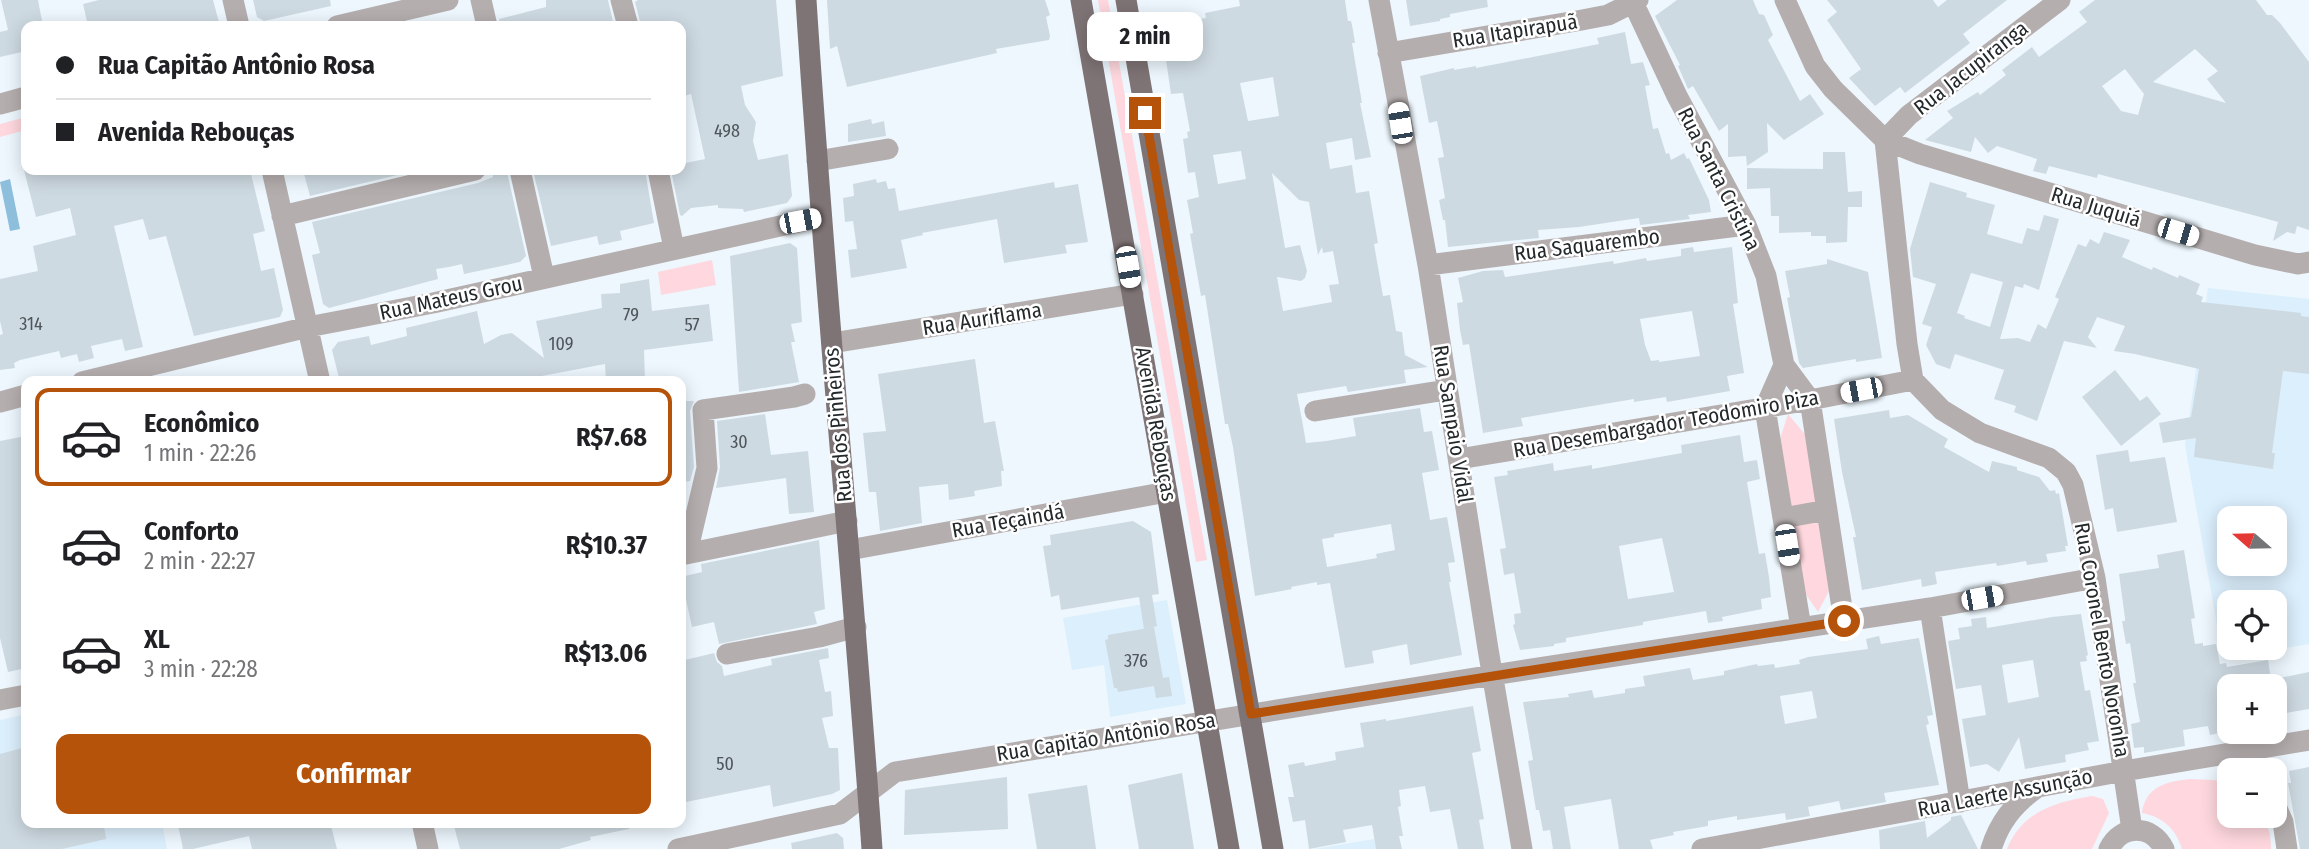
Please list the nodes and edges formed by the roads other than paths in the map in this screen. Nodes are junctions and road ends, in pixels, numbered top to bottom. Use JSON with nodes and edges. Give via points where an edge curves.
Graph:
{"nodes":[{"id":1,"x":233,"y":0,"type":"edge"},
{"id":2,"x":447,"y":0,"type":"edge"},
{"id":3,"x":481,"y":0,"type":"edge"},
{"id":4,"x":621,"y":0,"type":"edge"},
{"id":5,"x":806,"y":0,"type":"edge"},
{"id":6,"x":1082,"y":0,"type":"edge"},
{"id":7,"x":1126,"y":0,"type":"edge"},
{"id":8,"x":1379,"y":0,"type":"edge"},
{"id":9,"x":1785,"y":0,"type":"edge"},
{"id":10,"x":2060,"y":0,"type":"edge"},
{"id":11,"x":1634,"y":1,"type":"edge"},
{"id":12,"x":238,"y":21,"type":"edge"},
{"id":13,"x":358,"y":21,"type":"edge"},
{"id":14,"x":486,"y":21,"type":"edge"},
{"id":15,"x":627,"y":21,"type":"edge"},
{"id":16,"x":1388,"y":53,"type":"junction"},
{"id":17,"x":21,"y":98,"type":"edge"},
{"id":18,"x":0,"y":104,"type":"edge"},
{"id":19,"x":1885,"y":140,"type":"junction"},
{"id":20,"x":888,"y":149,"type":"dead end"},
{"id":21,"x":817,"y":162,"type":"junction"},
{"id":22,"x":273,"y":175,"type":"edge"},
{"id":23,"x":454,"y":175,"type":"edge"},
{"id":24,"x":521,"y":175,"type":"edge"},
{"id":25,"x":659,"y":175,"type":"edge"},
{"id":26,"x":282,"y":216,"type":"junction"},
{"id":27,"x":821,"y":217,"type":"junction"},
{"id":28,"x":1746,"y":225,"type":"junction"},
{"id":29,"x":674,"y":248,"type":"junction"},
{"id":30,"x":2309,"y":262,"type":"edge"},
{"id":31,"x":1428,"y":265,"type":"junction"},
{"id":32,"x":544,"y":277,"type":"junction"},
{"id":33,"x":1133,"y":294,"type":"junction"},
{"id":34,"x":308,"y":327,"type":"junction"},
{"id":35,"x":831,"y":343,"type":"junction"},
{"id":36,"x":1783,"y":365,"type":"junction"},
{"id":37,"x":107,"y":376,"type":"edge"},
{"id":38,"x":319,"y":376,"type":"edge"},
{"id":39,"x":1913,"y":380,"type":"junction"},
{"id":40,"x":1446,"y":390,"type":"junction"},
{"id":41,"x":805,"y":394,"type":"dead end"},
{"id":42,"x":21,"y":396,"type":"edge"},
{"id":43,"x":1810,"y":400,"type":"junction"},
{"id":44,"x":0,"y":402,"type":"edge"},
{"id":45,"x":1765,"y":408,"type":"junction"},
{"id":46,"x":1315,"y":411,"type":"dead end"},
{"id":47,"x":1459,"y":459,"type":"junction"},
{"id":48,"x":1167,"y":492,"type":"junction"},
{"id":49,"x":1827,"y":510,"type":"junction"},
{"id":50,"x":1783,"y":518,"type":"junction"},
{"id":51,"x":846,"y":521,"type":"junction"},
{"id":52,"x":686,"y":547,"type":"edge"},
{"id":53,"x":849,"y":550,"type":"junction"},
{"id":54,"x":686,"y":554,"type":"edge"},
{"id":55,"x":2095,"y":578,"type":"junction"},
{"id":56,"x":1930,"y":608,"type":"junction"},
{"id":57,"x":1844,"y":621,"type":"junction"},
{"id":58,"x":856,"y":627,"type":"junction"},
{"id":59,"x":1801,"y":628,"type":"junction"},
{"id":60,"x":727,"y":654,"type":"dead end"},
{"id":61,"x":1493,"y":675,"type":"junction"},
{"id":62,"x":21,"y":696,"type":"edge"},
{"id":63,"x":0,"y":700,"type":"edge"},
{"id":64,"x":1251,"y":714,"type":"junction"},
{"id":65,"x":1207,"y":721,"type":"junction"},
{"id":66,"x":2309,"y":740,"type":"edge"},
{"id":67,"x":2210,"y":758,"type":"junction"},
{"id":68,"x":2217,"y":761,"type":"edge"},
{"id":69,"x":2124,"y":771,"type":"junction"},
{"id":70,"x":2037,"y":788,"type":"junction"},
{"id":71,"x":869,"y":792,"type":"junction"},
{"id":72,"x":1960,"y":802,"type":"junction"},
{"id":73,"x":423,"y":828,"type":"edge"},
{"id":74,"x":2284,"y":828,"type":"edge"},
{"id":75,"x":2132,"y":830,"type":"junction"},
{"id":76,"x":428,"y":849,"type":"edge"},
{"id":77,"x":678,"y":849,"type":"edge"},
{"id":78,"x":873,"y":849,"type":"edge"},
{"id":79,"x":1229,"y":849,"type":"edge"},
{"id":80,"x":1273,"y":849,"type":"edge"},
{"id":81,"x":1522,"y":849,"type":"edge"},
{"id":82,"x":1702,"y":849,"type":"edge"},
{"id":83,"x":1991,"y":849,"type":"edge"},
{"id":84,"x":2109,"y":849,"type":"edge"},
{"id":85,"x":2164,"y":849,"type":"edge"},
{"id":86,"x":2287,"y":849,"type":"edge"}],
"edges":[{"from":1,"to":12,"type":"street"},
{"from":2,"to":13,"type":"street"},
{"from":3,"to":14,"type":"street"},
{"from":4,"to":15,"type":"street"},
{"from":5,"to":21,"type":"main road","name":"Rua dos Pinheiros"},
{"from":6,"to":33,"type":"main road","name":"Avenida Rebouças"},
{"from":7,"to":64,"type":"main road","name":"Avenida Rebouças"},
{"from":8,"to":16,"type":"street","name":"Rua Sampaio Vidal"},
{"from":9,"to":19,"type":"street","via":[[1821,74]]},
{"from":10,"to":19,"type":"street","name":"Rua Jacupiranga","via":[[1909,115]]},
{"from":11,"to":16,"type":"street","name":"Rua Itapirapuã","via":[[1608,15]]},
{"from":11,"to":28,"type":"street","name":"Rua Santa Cristina","via":[[1677,96]]},
{"from":16,"to":31,"type":"street","name":"Rua Sampaio Vidal"},
{"from":17,"to":18,"type":"street"},
{"from":19,"to":30,"type":"street","name":"Rua Juquiá","via":[[2255,255]]},
{"from":19,"to":39,"type":"street"},
{"from":20,"to":21,"type":"street"},
{"from":21,"to":27,"type":"main road","name":"Rua dos Pinheiros"},
{"from":22,"to":26,"type":"street"},
{"from":23,"to":26,"type":"street"},
{"from":24,"to":32,"type":"street"},
{"from":25,"to":29,"type":"street"},
{"from":26,"to":34,"type":"street"},
{"from":27,"to":29,"type":"street","name":"Rua Mateus Grou"},
{"from":27,"to":35,"type":"main road","name":"Rua dos Pinheiros"},
{"from":28,"to":31,"type":"street","name":"Rua Saquarembo"},
{"from":28,"to":36,"type":"street","name":"Rua Santa Cristina","via":[[1766,276]]},
{"from":29,"to":32,"type":"street","name":"Rua Mateus Grou"},
{"from":31,"to":40,"type":"street","name":"Rua Sampaio Vidal"},
{"from":32,"to":34,"type":"street","name":"Rua Mateus Grou"},
{"from":33,"to":35,"type":"street","name":"Rua Auriflama"},
{"from":33,"to":48,"type":"main road","name":"Avenida Rebouças"},
{"from":34,"to":37,"type":"street","name":"Rua Mateus Grou"},
{"from":34,"to":38,"type":"street"},
{"from":35,"to":51,"type":"main road","name":"Rua dos Pinheiros"},
{"from":36,"to":43,"type":"street","name":"Rua Santa Cristina"},
{"from":36,"to":45,"type":"street"},
{"from":39,"to":43,"type":"street","name":"Rua Desembargador Teodomiro Piza"},
{"from":39,"to":55,"type":"street","name":"Rua Coronel Bento Noronha","via":[[1942,410],[1980,433],[2049,458],[2066,472]]},
{"from":40,"to":46,"type":"street"},
{"from":40,"to":47,"type":"street","name":"Rua Sampaio Vidal"},
{"from":41,"to":52,"type":"street","via":[[703,410],[708,468]]},
{"from":42,"to":44,"type":"street"},
{"from":43,"to":45,"type":"street","name":"Rua Desembargador Teodomiro Piza"},
{"from":43,"to":49,"type":"street"},
{"from":45,"to":47,"type":"street","name":"Rua Desembargador Teodomiro Piza"},
{"from":45,"to":50,"type":"street"},
{"from":47,"to":61,"type":"street","name":"Rua Sampaio Vidal"},
{"from":48,"to":53,"type":"street","name":"Rua Teçaindá"},
{"from":48,"to":65,"type":"main road","name":"Avenida Rebouças"},
{"from":49,"to":50,"type":"street"},
{"from":49,"to":57,"type":"street"},
{"from":50,"to":59,"type":"street"},
{"from":51,"to":53,"type":"main road","name":"Rua dos Pinheiros"},
{"from":51,"to":54,"type":"street"},
{"from":53,"to":58,"type":"main road","name":"Rua dos Pinheiros"},
{"from":55,"to":56,"type":"street","name":"Rua Capitão Antônio Rosa"},
{"from":55,"to":69,"type":"street","name":"Rua Coronel Bento Noronha"},
{"from":56,"to":57,"type":"street","name":"Rua Capitão Antônio Rosa"},
{"from":56,"to":72,"type":"street"},
{"from":57,"to":59,"type":"street","name":"Rua Capitão Antônio Rosa"},
{"from":58,"to":60,"type":"street"},
{"from":58,"to":71,"type":"main road","name":"Rua dos Pinheiros"},
{"from":59,"to":61,"type":"street","name":"Rua Capitão Antônio Rosa"},
{"from":61,"to":64,"type":"street","name":"Rua Capitão Antônio Rosa"},
{"from":61,"to":81,"type":"street","name":"Rua Sampaio Vidal"},
{"from":62,"to":63,"type":"street"},
{"from":64,"to":65,"type":"street","name":"Rua Capitão Antônio Rosa"},
{"from":64,"to":80,"type":"main road","name":"Avenida Rebouças"},
{"from":65,"to":71,"type":"street","name":"Rua Capitão Antônio Rosa","via":[[895,772]]},
{"from":65,"to":79,"type":"main road","name":"Avenida Rebouças"},
{"from":66,"to":67,"type":"street","name":"Rua Laerte Assunção"},
{"from":67,"to":68,"type":"street"},
{"from":67,"to":69,"type":"street","name":"Rua Laerte Assunção"},
{"from":69,"to":70,"type":"street","name":"Rua Laerte Assunção"},
{"from":69,"to":75,"type":"street","name":"Rua Coronel Bento Noronha"},
{"from":70,"to":72,"type":"street","name":"Rua Laerte Assunção"},
{"from":70,"to":83,"type":"street","via":[[2007,815]]},
{"from":71,"to":77,"type":"street","name":"Rua Capitão Antônio Rosa","via":[[840,814]]},
{"from":71,"to":78,"type":"main road","name":"Rua dos Pinheiros"},
{"from":72,"to":82,"type":"street","name":"Rua Laerte Assunção"},
{"from":73,"to":76,"type":"street"},
{"from":74,"to":86,"type":"street"},
{"from":75,"to":84,"type":"street","via":[[2116,838]]},
{"from":75,"to":85,"type":"street","via":[[2148,832]]}]}
